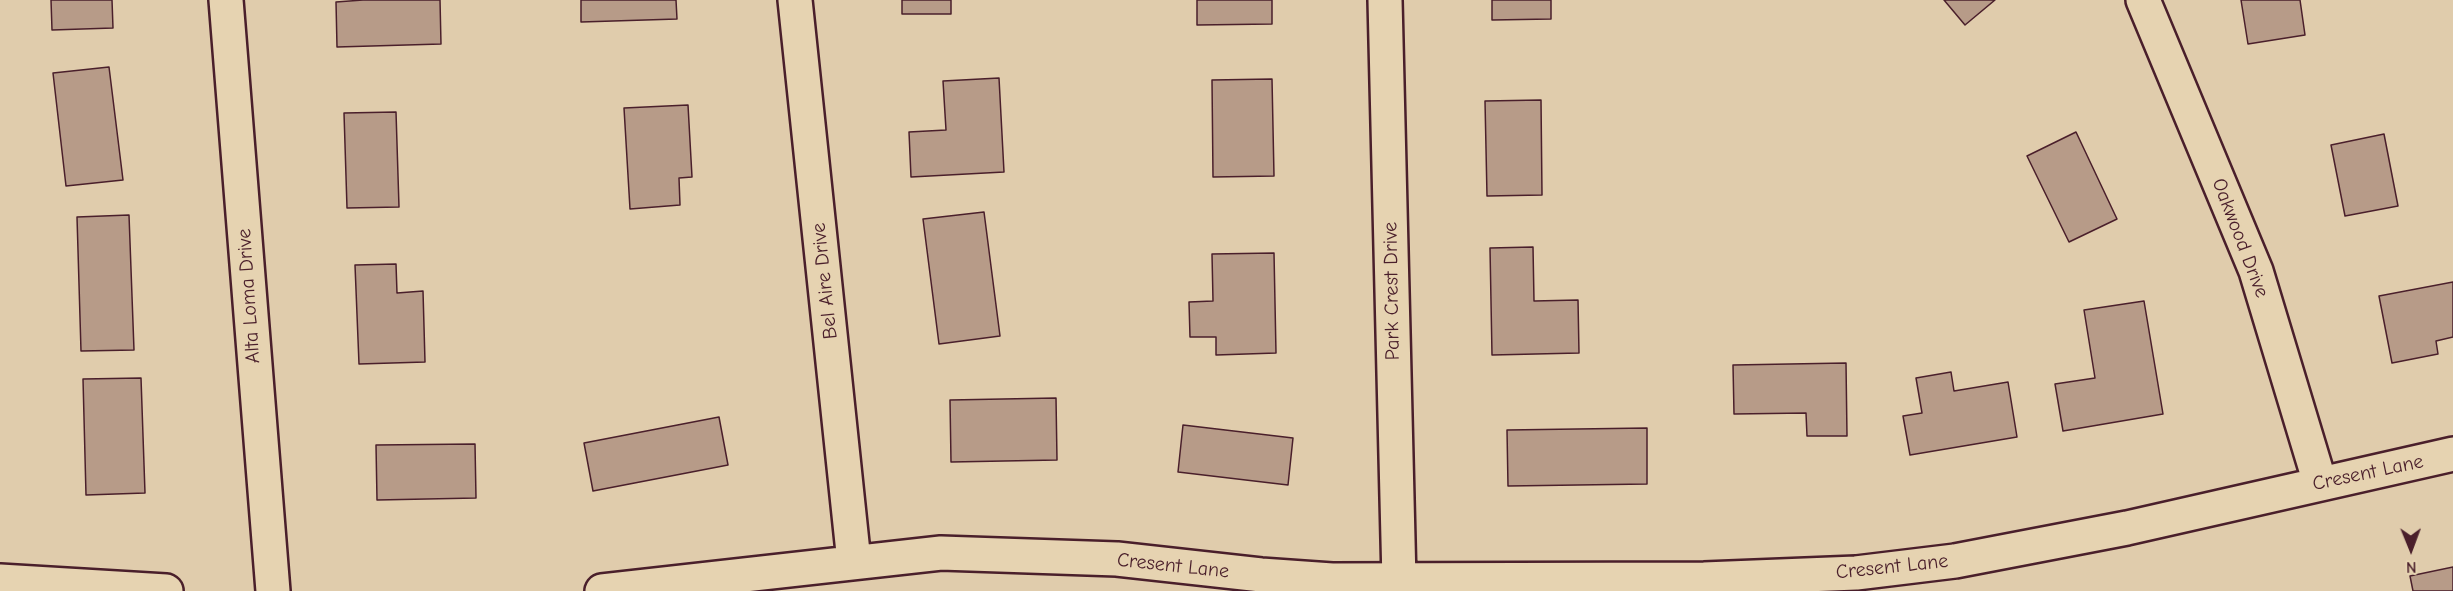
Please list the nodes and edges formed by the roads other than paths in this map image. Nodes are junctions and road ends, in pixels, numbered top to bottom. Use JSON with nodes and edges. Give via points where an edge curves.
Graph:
{"nodes":[{"id":1,"x":226,"y":0,"type":"edge"},
{"id":2,"x":795,"y":0,"type":"edge"},
{"id":3,"x":1385,"y":0,"type":"edge"},
{"id":4,"x":2143,"y":0,"type":"edge"},
{"id":5,"x":2453,"y":454,"type":"edge"},
{"id":6,"x":2320,"y":483,"type":"junction"},
{"id":7,"x":854,"y":562,"type":"junction"},
{"id":8,"x":0,"y":581,"type":"edge"},
{"id":9,"x":1399,"y":581,"type":"junction"},
{"id":10,"x":166,"y":591,"type":"edge"},
{"id":11,"x":273,"y":591,"type":"edge"},
{"id":12,"x":603,"y":591,"type":"edge"}],
"edges":[{"from":1,"to":11,"type":"street","name":"Alta Loma Drive"},
{"from":2,"to":7,"type":"street","name":"Bel Aire Drive"},
{"from":3,"to":9,"type":"street","name":"Park Crest Drive"},
{"from":4,"to":6,"type":"street","name":"Oakwood Drive","via":[[2256,271]]},
{"from":5,"to":6,"type":"street","name":"Cresent Lane"},
{"from":6,"to":9,"type":"street","name":"Cresent Lane","via":[[1955,561],[1856,573],[1704,579]]},
{"from":7,"to":9,"type":"street","name":"Cresent Lane","via":[[941,553],[1030,555],[1118,559],[1285,577]]},
{"from":7,"to":12,"type":"street","name":"Cresent Lane"},
{"from":8,"to":10,"type":"street"}]}
